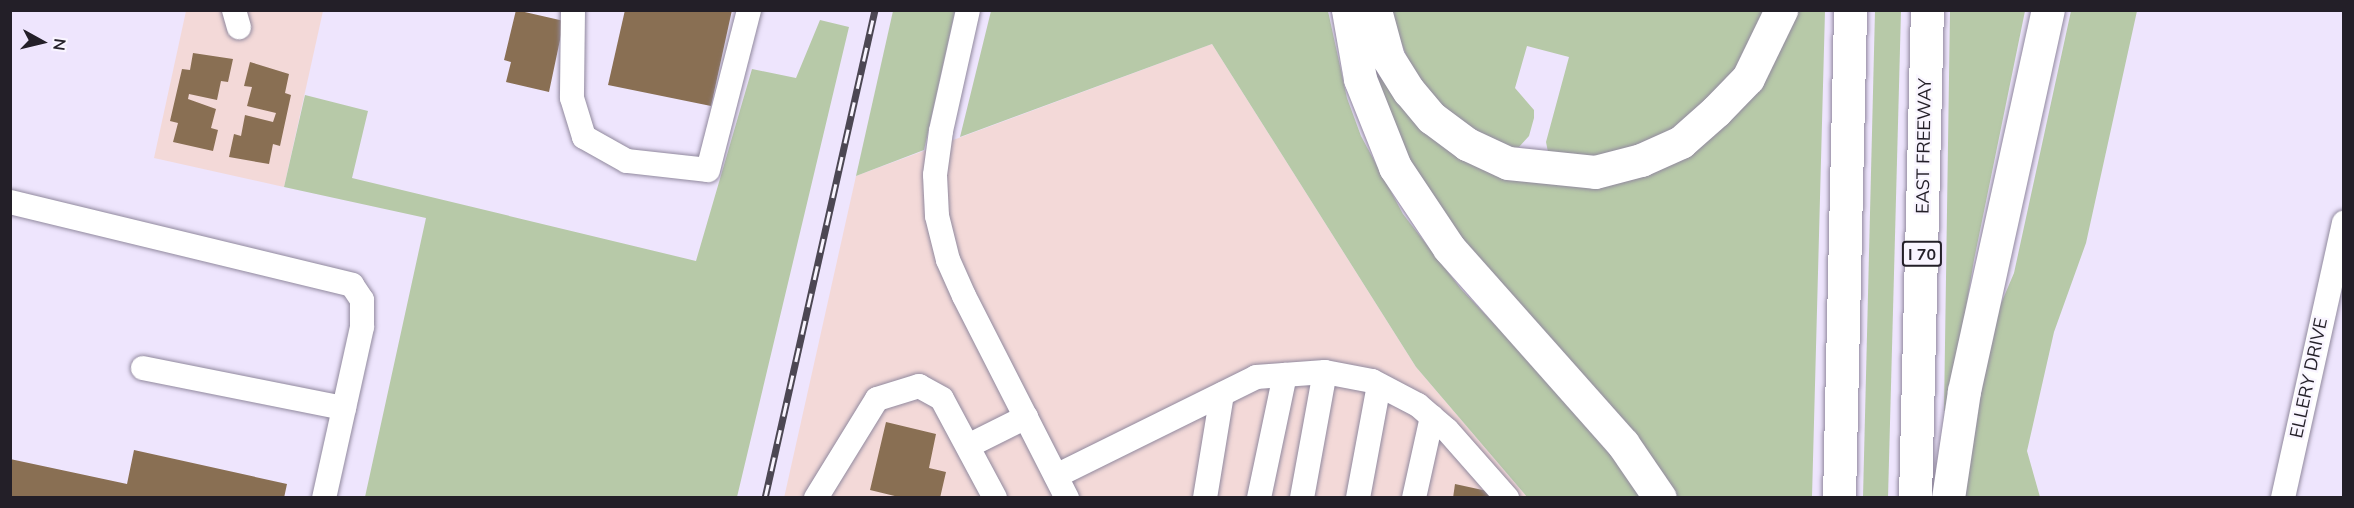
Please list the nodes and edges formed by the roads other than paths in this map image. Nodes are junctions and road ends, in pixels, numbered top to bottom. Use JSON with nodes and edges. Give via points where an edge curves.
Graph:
{"nodes":[{"id":1,"x":573,"y":10,"type":"edge"},
{"id":2,"x":749,"y":10,"type":"edge"},
{"id":3,"x":968,"y":10,"type":"edge"},
{"id":4,"x":1348,"y":10,"type":"edge"},
{"id":5,"x":1376,"y":10,"type":"edge"},
{"id":6,"x":1781,"y":10,"type":"edge"},
{"id":7,"x":1850,"y":10,"type":"edge"},
{"id":8,"x":1927,"y":10,"type":"edge"},
{"id":9,"x":2048,"y":10,"type":"edge"},
{"id":10,"x":10,"y":202,"type":"edge"},
{"id":11,"x":2343,"y":223,"type":"edge"},
{"id":12,"x":143,"y":368,"type":"dead end"},
{"id":13,"x":1325,"y":372,"type":"junction"},
{"id":14,"x":1285,"y":375,"type":"junction"},
{"id":15,"x":1379,"y":385,"type":"junction"},
{"id":16,"x":1222,"y":394,"type":"junction"},
{"id":17,"x":344,"y":408,"type":"junction"},
{"id":18,"x":1026,"y":417,"type":"junction"},
{"id":19,"x":1432,"y":417,"type":"junction"},
{"id":20,"x":968,"y":446,"type":"junction"},
{"id":21,"x":1056,"y":476,"type":"junction"},
{"id":22,"x":324,"y":498,"type":"edge"},
{"id":23,"x":816,"y":498,"type":"edge"},
{"id":24,"x":995,"y":498,"type":"edge"},
{"id":25,"x":1067,"y":498,"type":"edge"},
{"id":26,"x":1205,"y":498,"type":"edge"},
{"id":27,"x":1259,"y":498,"type":"edge"},
{"id":28,"x":1302,"y":498,"type":"edge"},
{"id":29,"x":1358,"y":498,"type":"edge"},
{"id":30,"x":1414,"y":498,"type":"edge"},
{"id":31,"x":1507,"y":498,"type":"edge"},
{"id":32,"x":1660,"y":498,"type":"edge"},
{"id":33,"x":1839,"y":498,"type":"edge"},
{"id":34,"x":1915,"y":498,"type":"edge"},
{"id":35,"x":1948,"y":498,"type":"edge"},
{"id":36,"x":2283,"y":498,"type":"edge"}],
"edges":[{"from":1,"to":2,"type":"street","via":[[572,98],[584,137],[627,161],[708,170]]},
{"from":3,"to":18,"type":"street","via":[[941,131],[935,175],[937,216],[948,260]]},
{"from":4,"to":32,"type":"highway","via":[[1360,80],[1395,167],[1449,248],[1623,444]]},
{"from":5,"to":6,"type":"highway","via":[[1388,58],[1409,91],[1432,118],[1467,144],[1508,163],[1595,172],[1641,160],[1681,141],[1716,111],[1748,78]]},
{"from":7,"to":33,"type":"highway"},
{"from":8,"to":34,"type":"highway","name":"EAST FREEWAY","number":"I 70"},
{"from":9,"to":35,"type":"highway","via":[[1964,391]]},
{"from":10,"to":17,"type":"street","via":[[352,285],[362,300],[362,327]]},
{"from":11,"to":36,"type":"street","name":"ELLERY DRIVE"},
{"from":12,"to":17,"type":"street"},
{"from":13,"to":14,"type":"street"},
{"from":13,"to":15,"type":"street"},
{"from":13,"to":28,"type":"street"},
{"from":14,"to":16,"type":"street","via":[[1256,378]]},
{"from":14,"to":27,"type":"street"},
{"from":15,"to":19,"type":"street","via":[[1418,405]]},
{"from":15,"to":29,"type":"street"},
{"from":16,"to":21,"type":"street"},
{"from":16,"to":26,"type":"street"},
{"from":17,"to":22,"type":"street"},
{"from":18,"to":20,"type":"street"},
{"from":18,"to":21,"type":"street"},
{"from":19,"to":30,"type":"street"},
{"from":19,"to":31,"type":"street"},
{"from":20,"to":23,"type":"street","via":[[942,399],[919,386],[877,399]]},
{"from":20,"to":24,"type":"street"},
{"from":21,"to":25,"type":"street"}]}
